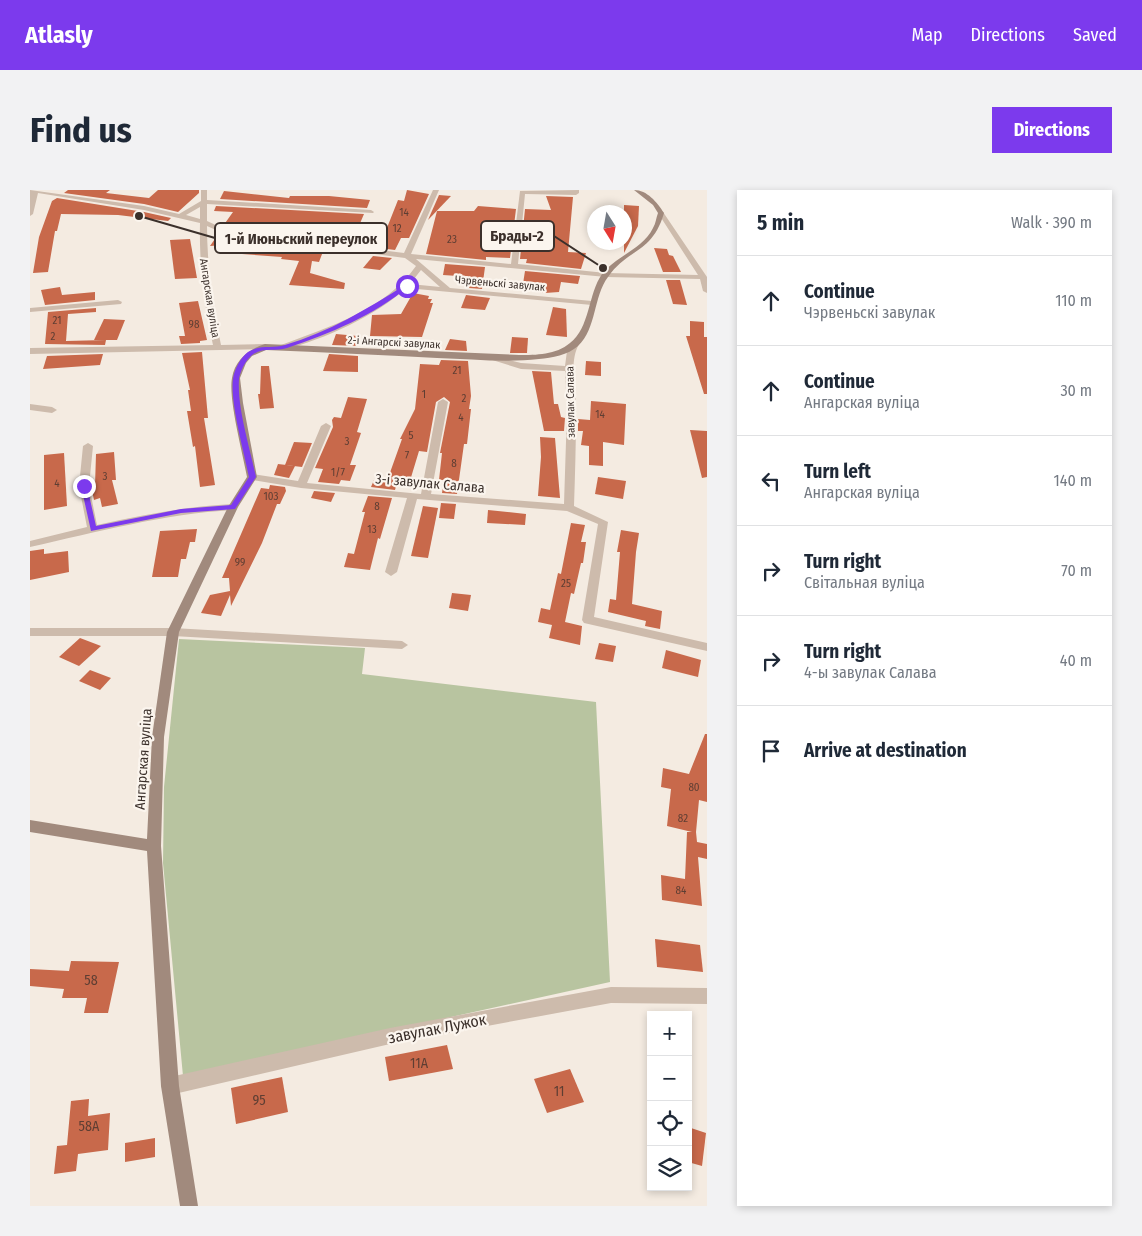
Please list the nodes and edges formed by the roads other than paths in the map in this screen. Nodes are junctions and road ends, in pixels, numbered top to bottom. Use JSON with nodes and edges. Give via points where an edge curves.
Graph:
{"nodes":[{"id":1,"x":204,"y":190,"type":"edge"},
{"id":2,"x":436,"y":190,"type":"edge"},
{"id":3,"x":576,"y":190,"type":"edge"},
{"id":4,"x":637,"y":190,"type":"edge"},
{"id":5,"x":32,"y":191,"type":"edge"},
{"id":6,"x":204,"y":202,"type":"junction"},
{"id":7,"x":371,"y":212,"type":"dead end"},
{"id":8,"x":661,"y":213,"type":"junction"},
{"id":9,"x":30,"y":214,"type":"edge"},
{"id":10,"x":180,"y":216,"type":"junction"},
{"id":11,"x":202,"y":221,"type":"junction"},
{"id":12,"x":407,"y":256,"type":"junction"},
{"id":13,"x":420,"y":265,"type":"junction"},
{"id":14,"x":514,"y":267,"type":"junction"},
{"id":15,"x":606,"y":275,"type":"junction"},
{"id":16,"x":703,"y":277,"type":"junction"},
{"id":17,"x":407,"y":286,"type":"junction"},
{"id":18,"x":448,"y":290,"type":"junction"},
{"id":19,"x":707,"y":291,"type":"edge"},
{"id":20,"x":118,"y":302,"type":"dead end"},
{"id":21,"x":592,"y":303,"type":"junction"},
{"id":22,"x":30,"y":310,"type":"edge"},
{"id":23,"x":575,"y":344,"type":"junction"},
{"id":24,"x":217,"y":347,"type":"junction"},
{"id":25,"x":265,"y":347,"type":"junction"},
{"id":26,"x":284,"y":347,"type":"junction"},
{"id":27,"x":30,"y":351,"type":"edge"},
{"id":28,"x":490,"y":358,"type":"junction"},
{"id":29,"x":570,"y":369,"type":"junction"},
{"id":30,"x":443,"y":402,"type":"dead end"},
{"id":31,"x":30,"y":407,"type":"edge"},
{"id":32,"x":52,"y":410,"type":"dead end"},
{"id":33,"x":326,"y":426,"type":"dead end"},
{"id":34,"x":88,"y":446,"type":"dead end"},
{"id":35,"x":252,"y":477,"type":"junction"},
{"id":36,"x":301,"y":485,"type":"junction"},
{"id":37,"x":413,"y":496,"type":"junction"},
{"id":38,"x":425,"y":497,"type":"junction"},
{"id":39,"x":233,"y":507,"type":"junction"},
{"id":40,"x":569,"y":508,"type":"junction"},
{"id":41,"x":93,"y":529,"type":"junction"},
{"id":42,"x":30,"y":544,"type":"edge"},
{"id":43,"x":391,"y":572,"type":"dead end"},
{"id":44,"x":30,"y":632,"type":"edge"},
{"id":45,"x":173,"y":632,"type":"junction"},
{"id":46,"x":402,"y":645,"type":"dead end"},
{"id":47,"x":707,"y":647,"type":"edge"},
{"id":48,"x":30,"y":826,"type":"edge"},
{"id":49,"x":154,"y":846,"type":"junction"},
{"id":50,"x":707,"y":996,"type":"edge"},
{"id":51,"x":170,"y":1086,"type":"junction"},
{"id":52,"x":189,"y":1206,"type":"edge"}],
"edges":[{"from":1,"to":6,"type":"street","name":"Ангарская вуліца"},
{"from":2,"to":12,"type":"street"},
{"from":3,"to":14,"type":"street","via":[[576,193],[522,192]]},
{"from":4,"to":8,"type":"street"},
{"from":5,"to":9,"type":"street"},
{"from":5,"to":10,"type":"street"},
{"from":6,"to":7,"type":"street"},
{"from":6,"to":10,"type":"street"},
{"from":6,"to":11,"type":"street","name":"Ангарская вуліца"},
{"from":8,"to":15,"type":"street","via":[[656,231]]},
{"from":8,"to":16,"type":"street"},
{"from":10,"to":11,"type":"street"},
{"from":11,"to":12,"type":"street","via":[[218,229],[246,235]]},
{"from":11,"to":24,"type":"street","name":"Ангарская вуліца","via":[[207,297]]},
{"from":12,"to":13,"type":"street"},
{"from":12,"to":14,"type":"street"},
{"from":13,"to":17,"type":"street"},
{"from":13,"to":18,"type":"street"},
{"from":14,"to":15,"type":"street"},
{"from":15,"to":16,"type":"street"},
{"from":15,"to":21,"type":"street","name":"завулак Салава"},
{"from":16,"to":19,"type":"street"},
{"from":17,"to":18,"type":"street","name":"Чэрвеньскі завулак"},
{"from":17,"to":26,"type":"street","via":[[355,319]]},
{"from":18,"to":21,"type":"street","name":"Чэрвеньскі завулак"},
{"from":20,"to":22,"type":"street"},
{"from":21,"to":23,"type":"street","name":"завулак Салава","via":[[585,328]]},
{"from":23,"to":28,"type":"street","name":"2-і Ангарскі завулак","via":[[534,357]]},
{"from":23,"to":29,"type":"street","name":"завулак Салава","via":[[571,351]]},
{"from":24,"to":25,"type":"street","name":"2-і Ангарскі завулак"},
{"from":24,"to":27,"type":"street","name":"2-і Ангарскі завулак"},
{"from":25,"to":26,"type":"street","name":"2-і Ангарскі завулак"},
{"from":25,"to":35,"type":"street","via":[[249,354],[236,378]]},
{"from":26,"to":28,"type":"street","name":"2-і Ангарскі завулак"},
{"from":28,"to":29,"type":"street","via":[[521,366]]},
{"from":29,"to":40,"type":"street","name":"завулак Салава"},
{"from":30,"to":38,"type":"street"},
{"from":31,"to":32,"type":"street"},
{"from":33,"to":36,"type":"street"},
{"from":34,"to":41,"type":"street","via":[[84,486]]},
{"from":35,"to":36,"type":"street","name":"3-і завулак Салава"},
{"from":35,"to":39,"type":"street","name":"Ангарская вуліца"},
{"from":36,"to":37,"type":"street","name":"3-і завулак Салава"},
{"from":37,"to":38,"type":"street","name":"3-і завулак Салава"},
{"from":37,"to":43,"type":"street"},
{"from":38,"to":40,"type":"street","name":"3-і завулак Салава"},
{"from":39,"to":41,"type":"street","via":[[181,511]]},
{"from":39,"to":45,"type":"street","name":"Ангарская вуліца"},
{"from":40,"to":47,"type":"street","name":"3-і завулак Салава","via":[[603,522],[588,620]]},
{"from":41,"to":42,"type":"street"},
{"from":44,"to":45,"type":"street"},
{"from":45,"to":46,"type":"street"},
{"from":45,"to":49,"type":"street","name":"Ангарская вуліца","via":[[158,736]]},
{"from":48,"to":49,"type":"street"},
{"from":49,"to":51,"type":"street","name":"Ангарская вуліца"},
{"from":50,"to":51,"type":"street","name":"завулак Лужок","via":[[611,995],[390,1036]]},
{"from":51,"to":52,"type":"street","name":"Ангарская вуліца"}]}
